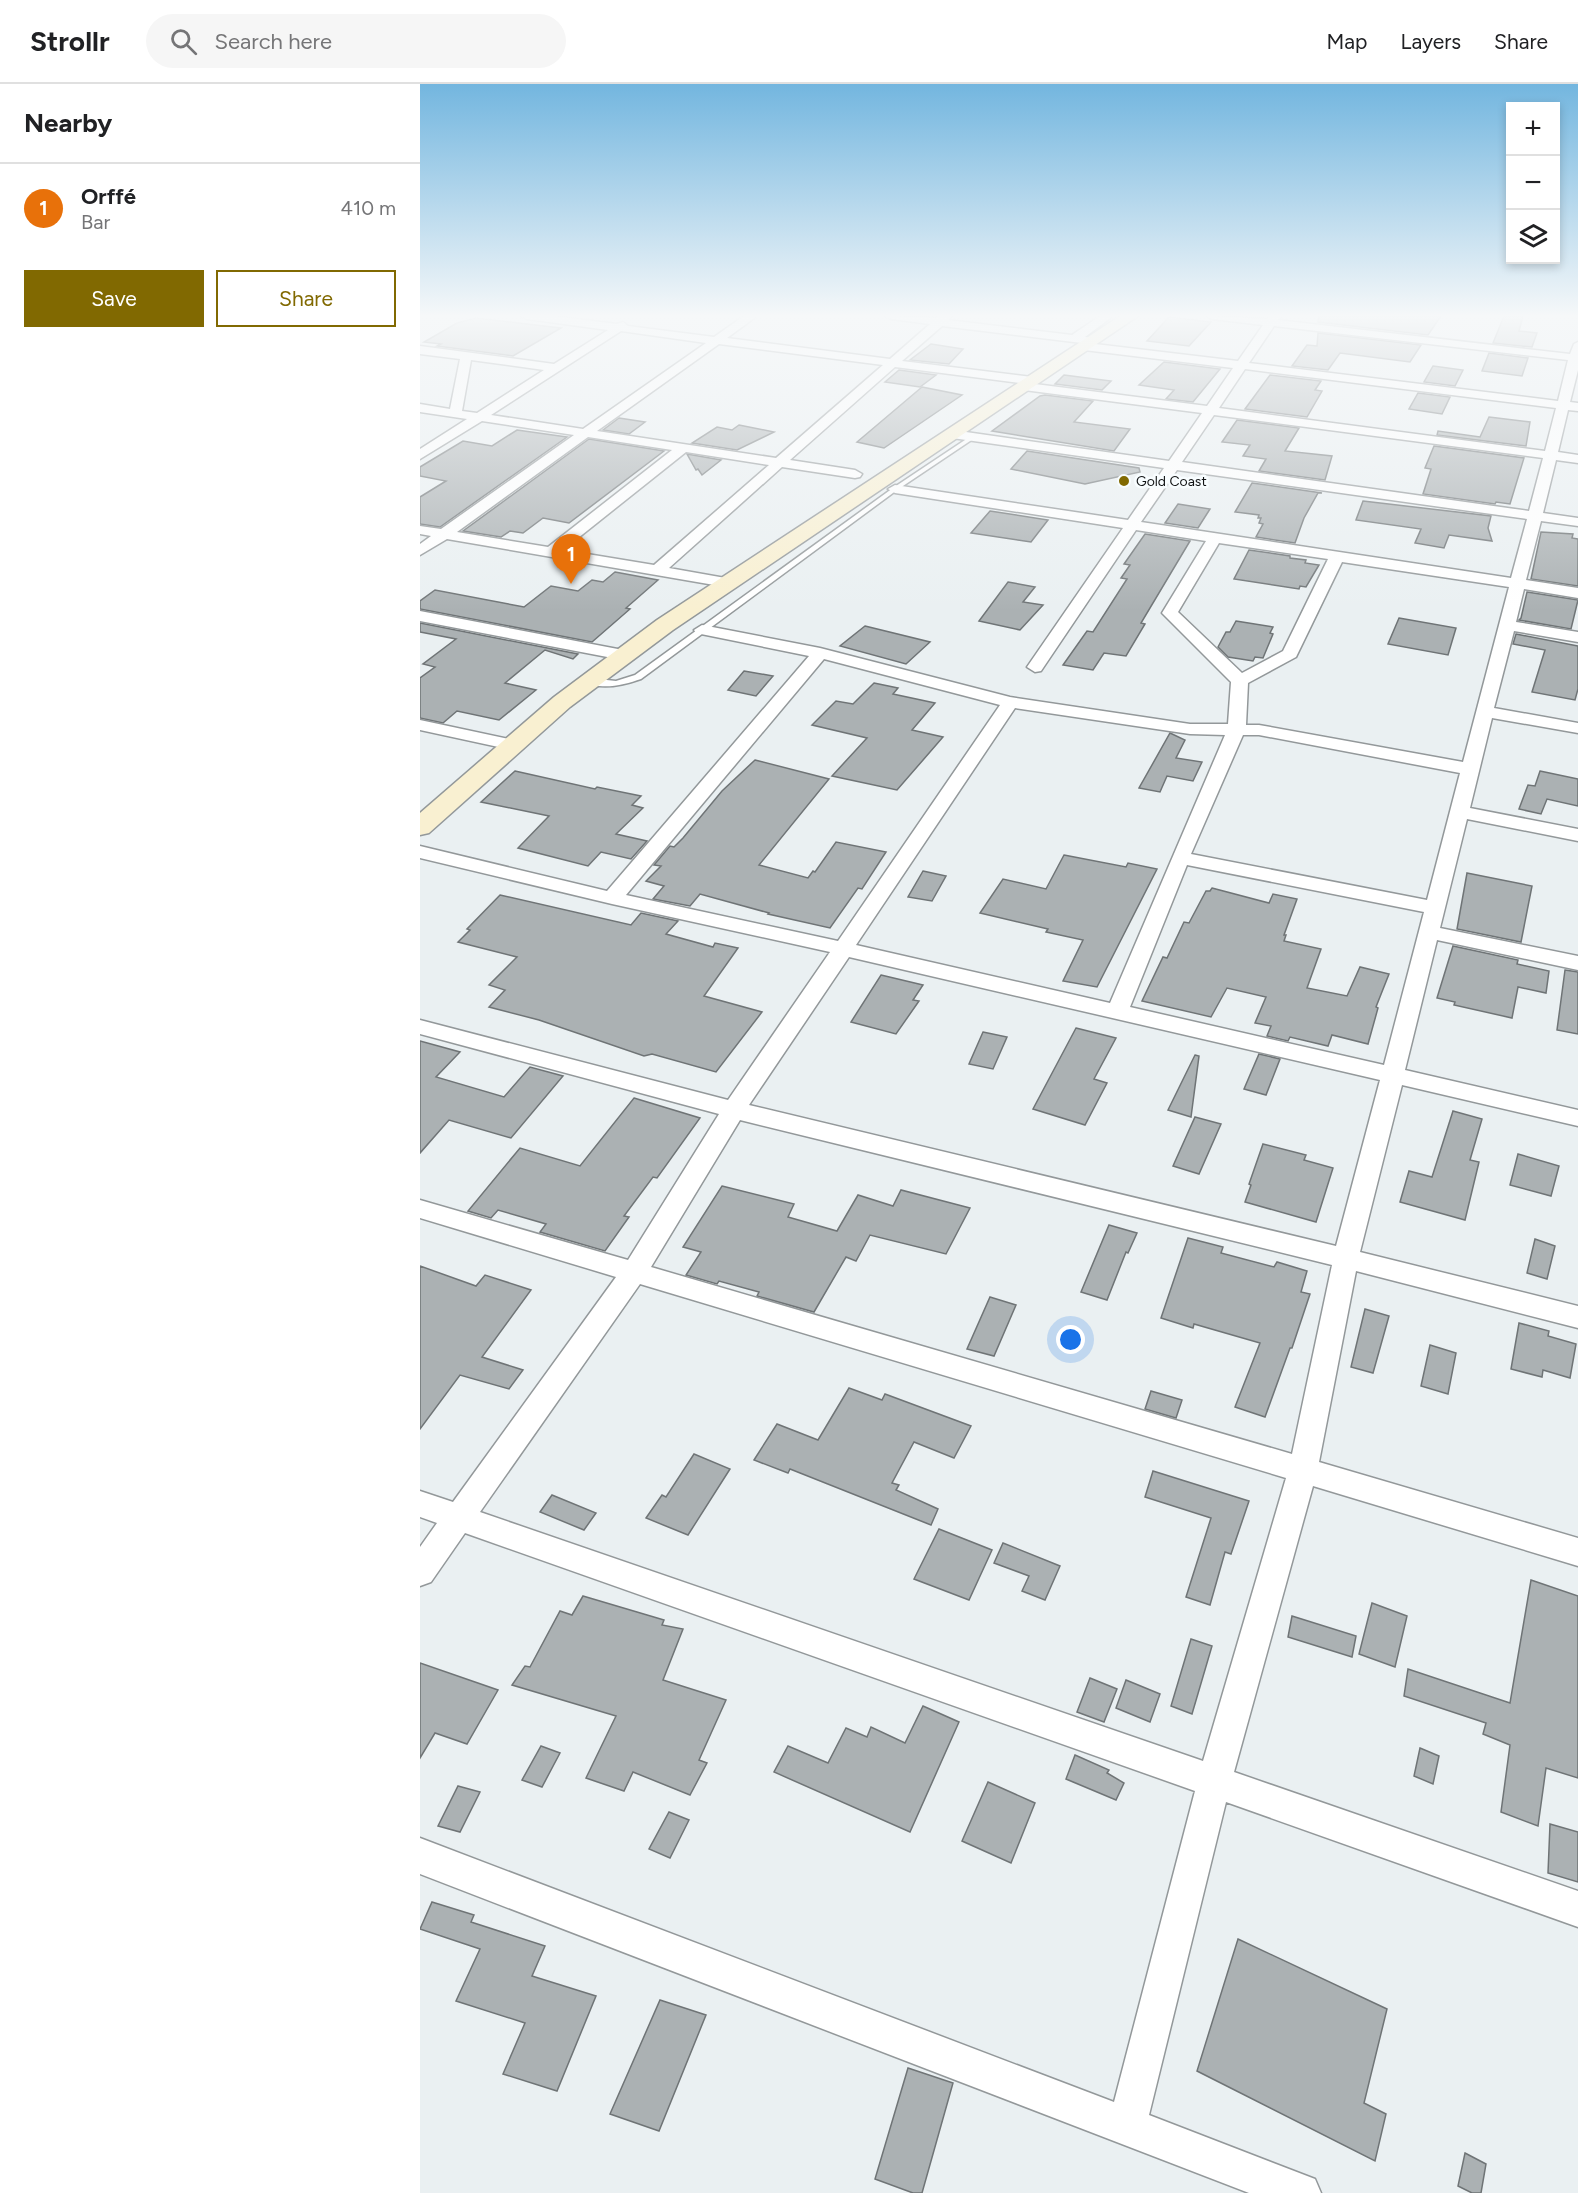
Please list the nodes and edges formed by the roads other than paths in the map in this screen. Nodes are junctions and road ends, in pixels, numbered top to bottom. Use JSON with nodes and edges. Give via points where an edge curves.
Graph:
{"nodes":[{"id":1,"x":458,"y":414,"type":"edge"},
{"id":2,"x":483,"y":414,"type":"edge"},
{"id":3,"x":612,"y":414,"type":"edge"},
{"id":4,"x":834,"y":414,"type":"edge"},
{"id":5,"x":982,"y":414,"type":"edge"},
{"id":6,"x":1209,"y":414,"type":"edge"},
{"id":7,"x":1237,"y":414,"type":"edge"},
{"id":8,"x":1567,"y":414,"type":"edge"},
{"id":9,"x":479,"y":417,"type":"junction"},
{"id":10,"x":586,"y":433,"type":"junction"},
{"id":11,"x":952,"y":434,"type":"junction"},
{"id":12,"x":973,"y":437,"type":"junction"},
{"id":13,"x":683,"y":448,"type":"junction"},
{"id":14,"x":420,"y":455,"type":"edge"},
{"id":15,"x":1550,"y":455,"type":"junction"},
{"id":16,"x":1578,"y":459,"type":"edge"},
{"id":17,"x":780,"y":462,"type":"junction"},
{"id":18,"x":1174,"y":465,"type":"junction"},
{"id":19,"x":855,"y":474,"type":"dead end"},
{"id":20,"x":895,"y":489,"type":"junction"},
{"id":21,"x":1535,"y":516,"type":"junction"},
{"id":22,"x":1578,"y":522,"type":"edge"},
{"id":23,"x":1133,"y":525,"type":"junction"},
{"id":24,"x":420,"y":530,"type":"edge"},
{"id":25,"x":444,"y":534,"type":"junction"},
{"id":26,"x":1215,"y":538,"type":"junction"},
{"id":27,"x":420,"y":551,"type":"edge"},
{"id":28,"x":550,"y":553,"type":"junction"},
{"id":29,"x":1337,"y":556,"type":"junction"},
{"id":30,"x":657,"y":571,"type":"junction"},
{"id":31,"x":726,"y":582,"type":"junction"},
{"id":32,"x":1518,"y":584,"type":"junction"},
{"id":33,"x":1578,"y":593,"type":"edge"},
{"id":34,"x":420,"y":616,"type":"edge"},
{"id":35,"x":1507,"y":625,"type":"junction"},
{"id":36,"x":702,"y":630,"type":"junction"},
{"id":37,"x":1578,"y":637,"type":"edge"},
{"id":38,"x":820,"y":653,"type":"junction"},
{"id":39,"x":623,"y":655,"type":"junction"},
{"id":40,"x":1035,"y":667,"type":"dead end"},
{"id":41,"x":587,"y":681,"type":"junction"},
{"id":42,"x":1240,"y":681,"type":"junction"},
{"id":43,"x":1011,"y":702,"type":"junction"},
{"id":44,"x":1485,"y":712,"type":"junction"},
{"id":45,"x":420,"y":725,"type":"edge"},
{"id":46,"x":1238,"y":728,"type":"junction"},
{"id":47,"x":1578,"y":728,"type":"edge"},
{"id":48,"x":513,"y":745,"type":"junction"},
{"id":49,"x":1471,"y":769,"type":"junction"},
{"id":50,"x":1460,"y":812,"type":"junction"},
{"id":51,"x":420,"y":827,"type":"edge"},
{"id":52,"x":1578,"y":835,"type":"edge"},
{"id":53,"x":420,"y":852,"type":"edge"},
{"id":54,"x":1180,"y":858,"type":"junction"},
{"id":55,"x":612,"y":898,"type":"junction"},
{"id":56,"x":1436,"y":908,"type":"junction"},
{"id":57,"x":1429,"y":932,"type":"junction"},
{"id":58,"x":844,"y":949,"type":"junction"},
{"id":59,"x":1578,"y":963,"type":"edge"},
{"id":60,"x":1117,"y":1012,"type":"junction"},
{"id":61,"x":420,"y":1027,"type":"edge"},
{"id":62,"x":1393,"y":1076,"type":"junction"},
{"id":63,"x":734,"y":1110,"type":"junction"},
{"id":64,"x":1578,"y":1118,"type":"edge"},
{"id":65,"x":420,"y":1209,"type":"edge"},
{"id":66,"x":1346,"y":1258,"type":"junction"},
{"id":67,"x":634,"y":1272,"type":"junction"},
{"id":68,"x":1578,"y":1317,"type":"edge"},
{"id":69,"x":1303,"y":1471,"type":"junction"},
{"id":70,"x":420,"y":1504,"type":"edge"},
{"id":71,"x":457,"y":1517,"type":"junction"},
{"id":72,"x":1578,"y":1552,"type":"edge"},
{"id":73,"x":420,"y":1572,"type":"edge"},
{"id":74,"x":1214,"y":1782,"type":"junction"},
{"id":75,"x":420,"y":1856,"type":"edge"},
{"id":76,"x":1578,"y":1909,"type":"edge"},
{"id":77,"x":1127,"y":2126,"type":"junction"},
{"id":78,"x":1301,"y":2193,"type":"edge"}],
"edges":[{"from":1,"to":9,"type":"street"},
{"from":2,"to":9,"type":"street"},
{"from":3,"to":10,"type":"street"},
{"from":4,"to":17,"type":"street"},
{"from":5,"to":11,"type":"main road"},
{"from":6,"to":18,"type":"street"},
{"from":7,"to":15,"type":"street"},
{"from":8,"to":15,"type":"street"},
{"from":9,"to":10,"type":"street"},
{"from":9,"to":14,"type":"street"},
{"from":10,"to":13,"type":"street"},
{"from":10,"to":25,"type":"street"},
{"from":11,"to":12,"type":"street"},
{"from":11,"to":31,"type":"main road"},
{"from":12,"to":18,"type":"street"},
{"from":12,"to":20,"type":"lane"},
{"from":13,"to":17,"type":"street"},
{"from":13,"to":28,"type":"street"},
{"from":15,"to":16,"type":"street"},
{"from":15,"to":21,"type":"street"},
{"from":17,"to":19,"type":"street"},
{"from":17,"to":30,"type":"street"},
{"from":18,"to":21,"type":"street"},
{"from":18,"to":23,"type":"street"},
{"from":20,"to":23,"type":"street"},
{"from":20,"to":36,"type":"lane"},
{"from":21,"to":22,"type":"street"},
{"from":21,"to":32,"type":"street"},
{"from":23,"to":26,"type":"street"},
{"from":23,"to":40,"type":"street"},
{"from":24,"to":25,"type":"street"},
{"from":25,"to":27,"type":"street"},
{"from":25,"to":28,"type":"street"},
{"from":26,"to":29,"type":"street"},
{"from":26,"to":42,"type":"street","via":[[1170,612]]},
{"from":28,"to":30,"type":"street"},
{"from":29,"to":32,"type":"street"},
{"from":29,"to":42,"type":"street","via":[[1290,654]]},
{"from":30,"to":31,"type":"street"},
{"from":31,"to":39,"type":"main road"},
{"from":32,"to":33,"type":"street"},
{"from":32,"to":35,"type":"street"},
{"from":34,"to":39,"type":"street"},
{"from":35,"to":37,"type":"street"},
{"from":35,"to":44,"type":"street"},
{"from":36,"to":38,"type":"street"},
{"from":36,"to":41,"type":"lane","via":[[638,678],[617,684]]},
{"from":38,"to":43,"type":"street"},
{"from":38,"to":55,"type":"street"},
{"from":39,"to":41,"type":"main road"},
{"from":41,"to":48,"type":"main road"},
{"from":42,"to":46,"type":"street"},
{"from":43,"to":46,"type":"street","via":[[1190,729]]},
{"from":43,"to":58,"type":"street"},
{"from":44,"to":47,"type":"street"},
{"from":44,"to":49,"type":"street"},
{"from":45,"to":48,"type":"street"},
{"from":46,"to":49,"type":"street"},
{"from":46,"to":54,"type":"street"},
{"from":48,"to":51,"type":"main road"},
{"from":49,"to":50,"type":"street"},
{"from":50,"to":52,"type":"street"},
{"from":50,"to":56,"type":"street"},
{"from":53,"to":55,"type":"street"},
{"from":54,"to":56,"type":"street"},
{"from":54,"to":60,"type":"street"},
{"from":55,"to":58,"type":"street"},
{"from":56,"to":57,"type":"street"},
{"from":57,"to":59,"type":"street"},
{"from":57,"to":62,"type":"street"},
{"from":58,"to":60,"type":"street"},
{"from":58,"to":63,"type":"street"},
{"from":60,"to":62,"type":"street"},
{"from":61,"to":63,"type":"street"},
{"from":62,"to":64,"type":"street"},
{"from":62,"to":66,"type":"street"},
{"from":63,"to":66,"type":"street"},
{"from":63,"to":67,"type":"street"},
{"from":65,"to":67,"type":"street"},
{"from":66,"to":68,"type":"street"},
{"from":66,"to":69,"type":"street"},
{"from":67,"to":69,"type":"street"},
{"from":67,"to":71,"type":"street"},
{"from":69,"to":72,"type":"street"},
{"from":69,"to":74,"type":"street"},
{"from":70,"to":71,"type":"street"},
{"from":71,"to":73,"type":"street"},
{"from":71,"to":74,"type":"street"},
{"from":74,"to":76,"type":"street"},
{"from":74,"to":77,"type":"street"},
{"from":75,"to":77,"type":"street"},
{"from":77,"to":78,"type":"street"}]}
